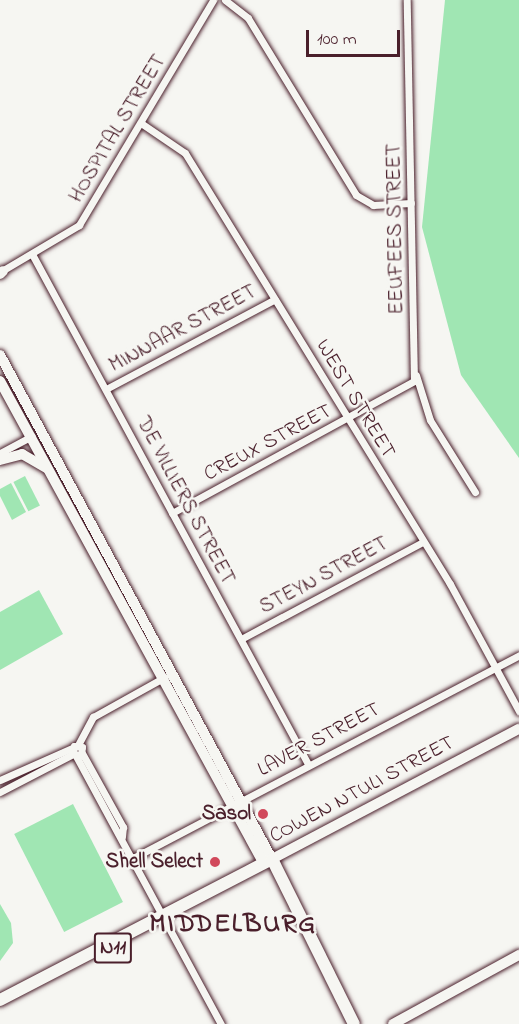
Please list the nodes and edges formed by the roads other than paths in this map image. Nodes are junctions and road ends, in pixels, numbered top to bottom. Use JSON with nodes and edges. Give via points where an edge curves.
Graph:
{"nodes":[{"id":1,"x":213,"y":0,"type":"edge"},
{"id":2,"x":225,"y":0,"type":"edge"},
{"id":3,"x":407,"y":0,"type":"edge"},
{"id":4,"x":141,"y":123,"type":"junction"},
{"id":5,"x":411,"y":203,"type":"junction"},
{"id":6,"x":32,"y":254,"type":"junction"},
{"id":7,"x":1,"y":272,"type":"edge"},
{"id":8,"x":275,"y":298,"type":"junction"},
{"id":9,"x":0,"y":355,"type":"edge"},
{"id":10,"x":415,"y":373,"type":"junction"},
{"id":11,"x":0,"y":381,"type":"edge"},
{"id":12,"x":106,"y":389,"type":"junction"},
{"id":13,"x":348,"y":418,"type":"junction"},
{"id":14,"x":41,"y":431,"type":"junction"},
{"id":15,"x":30,"y":437,"type":"junction"},
{"id":16,"x":0,"y":453,"type":"edge"},
{"id":17,"x":0,"y":460,"type":"edge"},
{"id":18,"x":51,"y":471,"type":"junction"},
{"id":19,"x":68,"y":490,"type":"junction"},
{"id":20,"x":475,"y":492,"type":"dead end"},
{"id":21,"x":172,"y":513,"type":"junction"},
{"id":22,"x":423,"y":542,"type":"junction"},
{"id":23,"x":241,"y":639,"type":"junction"},
{"id":24,"x":519,"y":655,"type":"edge"},
{"id":25,"x":496,"y":667,"type":"junction"},
{"id":26,"x":169,"y":675,"type":"junction"},
{"id":27,"x":519,"y":711,"type":"edge"},
{"id":28,"x":519,"y":729,"type":"edge"},
{"id":29,"x":76,"y":751,"type":"junction"},
{"id":30,"x":308,"y":764,"type":"junction"},
{"id":31,"x":0,"y":780,"type":"edge"},
{"id":32,"x":102,"y":787,"type":"junction"},
{"id":33,"x":0,"y":792,"type":"edge"},
{"id":34,"x":93,"y":792,"type":"junction"},
{"id":35,"x":235,"y":803,"type":"junction"},
{"id":36,"x":122,"y":837,"type":"junction"},
{"id":37,"x":135,"y":857,"type":"junction"},
{"id":38,"x":268,"y":861,"type":"junction"},
{"id":39,"x":166,"y":915,"type":"junction"},
{"id":40,"x":519,"y":955,"type":"edge"},
{"id":41,"x":0,"y":1000,"type":"edge"},
{"id":42,"x":0,"y":1009,"type":"edge"},
{"id":43,"x":221,"y":1024,"type":"edge"},
{"id":44,"x":354,"y":1024,"type":"edge"},
{"id":45,"x":393,"y":1024,"type":"edge"}],
"edges":[{"from":1,"to":4,"type":"street","name":"HOSPITAL STREET"},
{"from":2,"to":5,"type":"street","via":[[248,18],[356,195],[373,205]]},
{"from":3,"to":5,"type":"street","name":"EEUFEES STREET"},
{"from":4,"to":6,"type":"street","name":"HOSPITAL STREET","via":[[79,225]]},
{"from":4,"to":8,"type":"street","name":"WEST STREET","via":[[185,153]]},
{"from":5,"to":10,"type":"street","name":"EEUFEES STREET"},
{"from":6,"to":7,"type":"street","name":"HOSPITAL STREET"},
{"from":6,"to":12,"type":"street","name":"DE VILLIERS STREET"},
{"from":8,"to":12,"type":"street","name":"MINNAAR STREET"},
{"from":8,"to":13,"type":"street","name":"WEST STREET"},
{"from":9,"to":14,"type":"main road"},
{"from":10,"to":13,"type":"street","via":[[410,385]]},
{"from":10,"to":20,"type":"street","name":"EEUFEES STREET","via":[[430,420]]},
{"from":11,"to":15,"type":"main road"},
{"from":12,"to":21,"type":"street","name":"DE VILLIERS STREET"},
{"from":13,"to":21,"type":"street","name":"CREUX STREET"},
{"from":13,"to":22,"type":"street","name":"WEST STREET"},
{"from":14,"to":15,"type":"street"},
{"from":14,"to":19,"type":"main road"},
{"from":15,"to":16,"type":"street"},
{"from":15,"to":18,"type":"main road"},
{"from":17,"to":18,"type":"main road","via":[[27,455]]},
{"from":18,"to":19,"type":"main road"},
{"from":19,"to":26,"type":"main road"},
{"from":21,"to":23,"type":"street","name":"DE VILLIERS STREET"},
{"from":22,"to":23,"type":"street","name":"STEYN STREET"},
{"from":22,"to":25,"type":"street","name":"WEST STREET"},
{"from":23,"to":30,"type":"street","name":"DE VILLIERS STREET"},
{"from":24,"to":25,"type":"street","name":"LAVER STREET"},
{"from":25,"to":27,"type":"street","name":"WEST STREET"},
{"from":25,"to":30,"type":"street","name":"LAVER STREET"},
{"from":26,"to":29,"type":"street","via":[[93,717]]},
{"from":26,"to":35,"type":"main road"},
{"from":28,"to":38,"type":"main road","name":"COWEN NTULI STREET"},
{"from":29,"to":31,"type":"street"},
{"from":29,"to":32,"type":"street"},
{"from":29,"to":33,"type":"street"},
{"from":29,"to":34,"type":"street"},
{"from":30,"to":35,"type":"street","name":"LAVER STREET"},
{"from":32,"to":34,"type":"street"},
{"from":32,"to":36,"type":"street","via":[[123,826]]},
{"from":34,"to":36,"type":"street","via":[[113,831]]},
{"from":35,"to":37,"type":"street","name":"LAVER STREET"},
{"from":35,"to":38,"type":"main road"},
{"from":36,"to":37,"type":"street"},
{"from":37,"to":39,"type":"street"},
{"from":38,"to":39,"type":"highway","name":"COWEN NTULI STREET","number":"N11"},
{"from":38,"to":44,"type":"highway"},
{"from":39,"to":41,"type":"highway","name":"COWEN NTULI STREET","number":"N11"},
{"from":39,"to":42,"type":"highway","name":"COWEN NTULI STREET","number":"N11"},
{"from":39,"to":43,"type":"street"},
{"from":40,"to":45,"type":"main road"}]}
